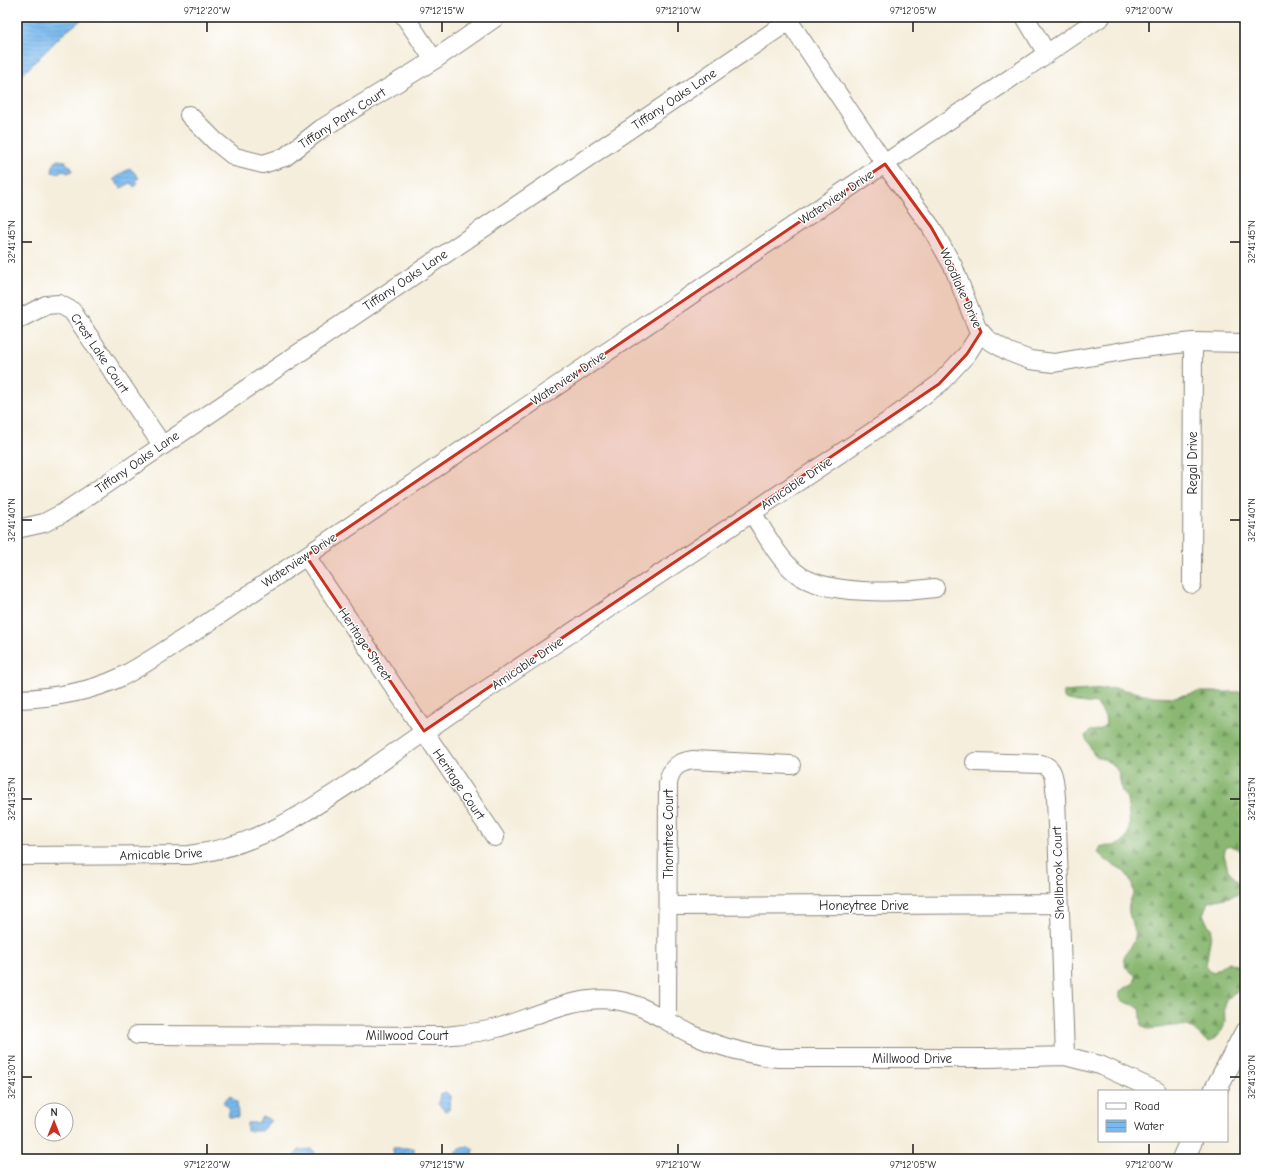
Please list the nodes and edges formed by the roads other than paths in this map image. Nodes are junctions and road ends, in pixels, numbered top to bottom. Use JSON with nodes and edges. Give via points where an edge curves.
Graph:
{"nodes":[{"id":1,"x":405,"y":17,"type":"edge"},
{"id":2,"x":496,"y":17,"type":"edge"},
{"id":3,"x":1025,"y":17,"type":"edge"},
{"id":4,"x":1101,"y":17,"type":"edge"},
{"id":5,"x":788,"y":19,"type":"edge"},
{"id":6,"x":1047,"y":54,"type":"junction"},
{"id":7,"x":434,"y":60,"type":"junction"},
{"id":8,"x":189,"y":115,"type":"dead end"},
{"id":9,"x":885,"y":164,"type":"junction"},
{"id":10,"x":17,"y":320,"type":"edge"},
{"id":11,"x":981,"y":332,"type":"junction"},
{"id":12,"x":1193,"y":342,"type":"junction"},
{"id":13,"x":1245,"y":343,"type":"edge"},
{"id":14,"x":162,"y":445,"type":"junction"},
{"id":15,"x":752,"y":513,"type":"junction"},
{"id":16,"x":17,"y":529,"type":"edge"},
{"id":17,"x":306,"y":556,"type":"junction"},
{"id":18,"x":1192,"y":584,"type":"dead end"},
{"id":19,"x":934,"y":588,"type":"dead end"},
{"id":20,"x":17,"y":699,"type":"edge"},
{"id":21,"x":424,"y":731,"type":"junction"},
{"id":22,"x":975,"y":762,"type":"dead end"},
{"id":23,"x":791,"y":765,"type":"dead end"},
{"id":24,"x":495,"y":837,"type":"dead end"},
{"id":25,"x":17,"y":856,"type":"edge"},
{"id":26,"x":1060,"y":904,"type":"junction"},
{"id":27,"x":668,"y":906,"type":"junction"},
{"id":28,"x":667,"y":1021,"type":"junction"},
{"id":29,"x":137,"y":1034,"type":"dead end"},
{"id":30,"x":1245,"y":1034,"type":"edge"},
{"id":31,"x":1065,"y":1056,"type":"junction"},
{"id":32,"x":1155,"y":1090,"type":"edge"},
{"id":33,"x":1216,"y":1090,"type":"edge"},
{"id":34,"x":1190,"y":1142,"type":"edge"},
{"id":35,"x":1184,"y":1159,"type":"edge"}],
"edges":[{"from":1,"to":7,"type":"street"},
{"from":2,"to":7,"type":"street","name":"Tiffany Park Court"},
{"from":3,"to":6,"type":"street"},
{"from":4,"to":6,"type":"street","name":"Waterview Drive"},
{"from":5,"to":9,"type":"street","name":"Woodlake Drive"},
{"from":5,"to":14,"type":"street","name":"Tiffany Oaks Lane"},
{"from":6,"to":9,"type":"street","name":"Waterview Drive"},
{"from":7,"to":8,"type":"street","name":"Tiffany Park Court","via":[[321,129],[285,156],[263,164],[235,156],[215,142]]},
{"from":9,"to":11,"type":"street","name":"Woodlake Drive","via":[[932,227],[953,266],[977,328]]},
{"from":9,"to":17,"type":"street","name":"Waterview Drive"},
{"from":10,"to":14,"type":"street","name":"Crest Lake Court","via":[[46,305],[59,304],[72,310]]},
{"from":11,"to":12,"type":"street","name":"Woodlake Drive","via":[[987,339],[1009,352],[1030,360],[1054,363]]},
{"from":11,"to":15,"type":"street","name":"Amicable Drive","via":[[967,354],[939,384]]},
{"from":12,"to":13,"type":"street","name":"Woodlake Drive"},
{"from":12,"to":18,"type":"street","name":"Regal Drive"},
{"from":14,"to":16,"type":"street","name":"Tiffany Oaks Lane","via":[[63,513],[44,523]]},
{"from":15,"to":19,"type":"street","via":[[795,572],[817,583],[837,589],[892,592]]},
{"from":15,"to":21,"type":"street","name":"Amicable Drive"},
{"from":17,"to":20,"type":"street","name":"Waterview Drive","via":[[194,632],[121,677],[66,694]]},
{"from":17,"to":21,"type":"street","name":"Heritage Street"},
{"from":21,"to":24,"type":"street","name":"Heritage Court"},
{"from":21,"to":25,"type":"street","name":"Amicable Drive","via":[[287,824],[239,844],[189,855]]},
{"from":22,"to":26,"type":"street","name":"Shellbrook Court","via":[[1036,764],[1052,770],[1056,796]]},
{"from":23,"to":27,"type":"street","name":"Thorntree Court","via":[[693,760],[681,762],[673,768],[668,784]]},
{"from":26,"to":27,"type":"street","name":"Honeytree Drive"},
{"from":26,"to":31,"type":"street","name":"Shellbrook Court"},
{"from":27,"to":28,"type":"street","name":"Thorntree Court"},
{"from":28,"to":29,"type":"street","name":"Millwood Court","via":[[640,1006],[604,999],[559,1007],[485,1031],[444,1036]]},
{"from":28,"to":31,"type":"street","name":"Millwood Drive","via":[[714,1045],[778,1058]]},
{"from":30,"to":33,"type":"main road"},
{"from":31,"to":32,"type":"street","name":"Millwood Drive","via":[[1100,1065]]},
{"from":34,"to":35,"type":"main road"}]}
